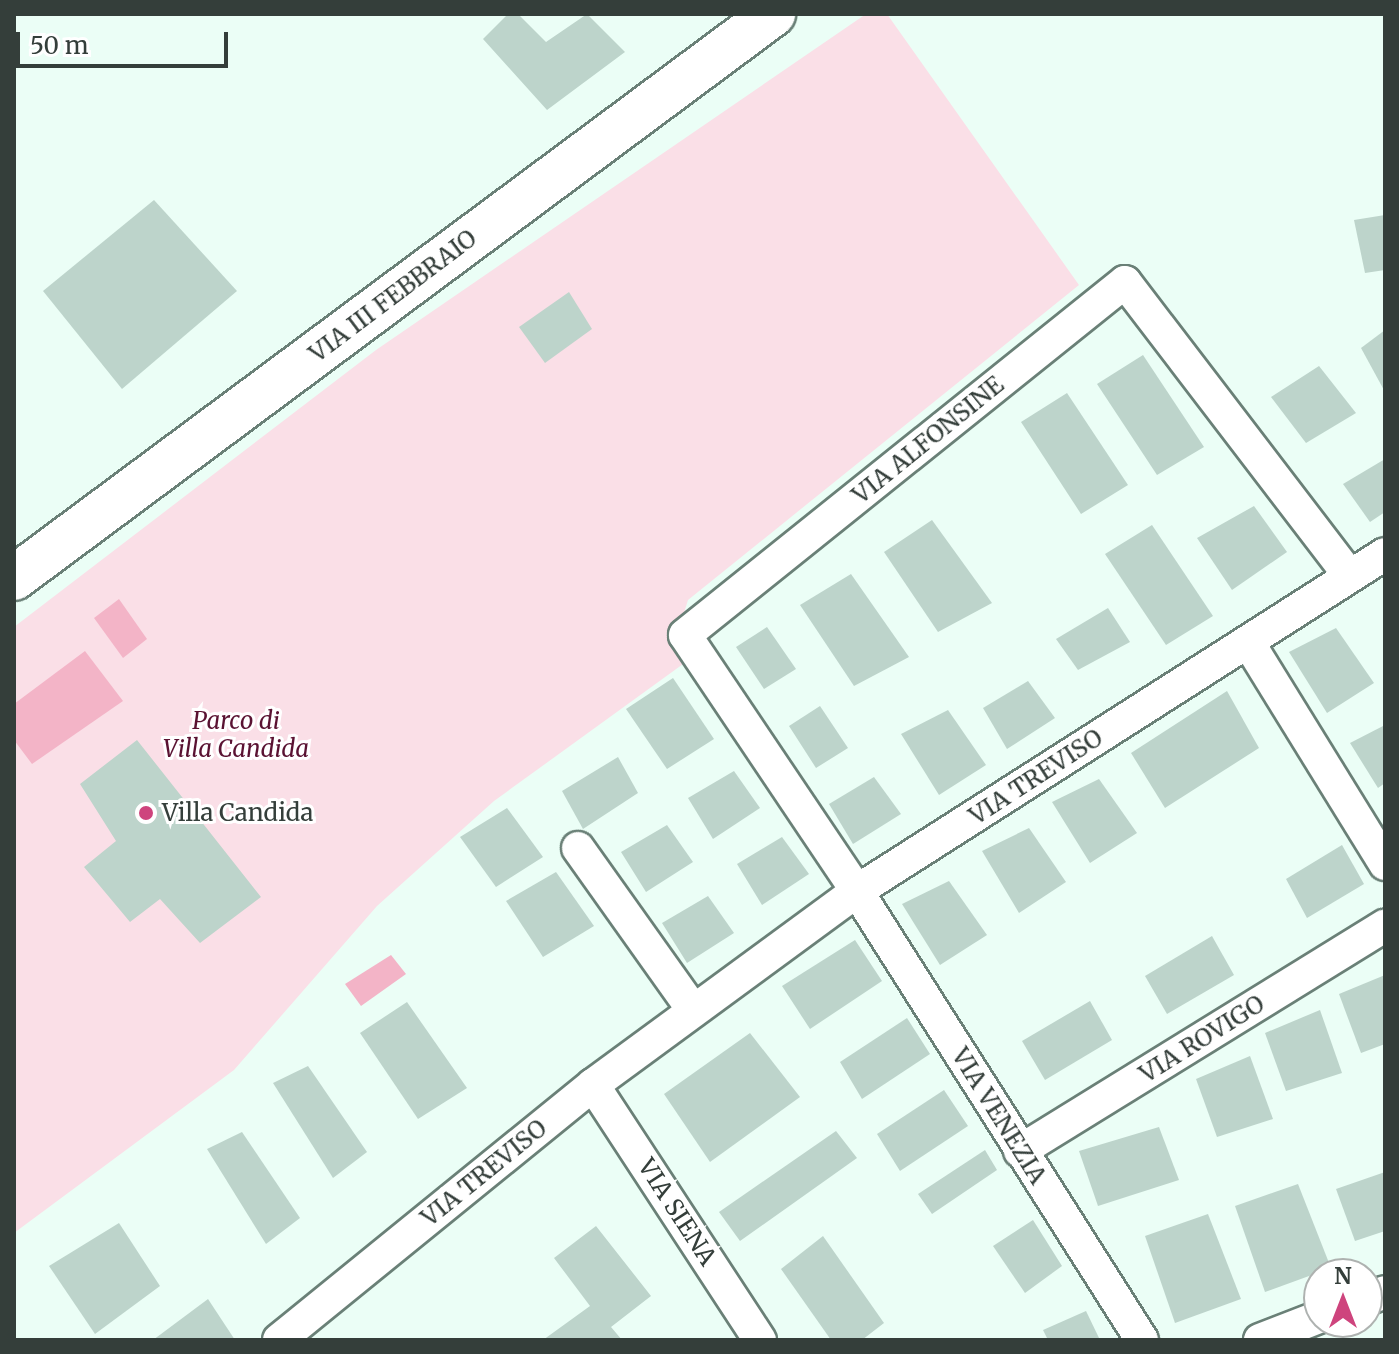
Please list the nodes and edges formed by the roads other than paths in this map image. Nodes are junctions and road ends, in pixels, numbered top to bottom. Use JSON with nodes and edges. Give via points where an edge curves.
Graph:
{"nodes":[{"id":1,"x":773,"y":14,"type":"edge"},
{"id":2,"x":1385,"y":554,"type":"edge"},
{"id":3,"x":1349,"y":575,"type":"junction"},
{"id":4,"x":14,"y":578,"type":"edge"},
{"id":5,"x":1248,"y":642,"type":"junction"},
{"id":6,"x":578,"y":848,"type":"dead end"},
{"id":7,"x":1385,"y":864,"type":"edge"},
{"id":8,"x":857,"y":891,"type":"junction"},
{"id":9,"x":1385,"y":926,"type":"edge"},
{"id":10,"x":693,"y":1010,"type":"junction"},
{"id":11,"x":593,"y":1085,"type":"junction"},
{"id":12,"x":1020,"y":1151,"type":"junction"},
{"id":13,"x":1303,"y":1323,"type":"edge"},
{"id":14,"x":279,"y":1340,"type":"edge"},
{"id":15,"x":760,"y":1340,"type":"edge"},
{"id":16,"x":1142,"y":1340,"type":"edge"},
{"id":17,"x":1260,"y":1340,"type":"edge"}],
"edges":[{"from":1,"to":4,"type":"main road","name":"VIA III FEBBRAIO"},
{"from":2,"to":3,"type":"street","name":"VIA TREVISO"},
{"from":3,"to":5,"type":"street","name":"VIA TREVISO"},
{"from":3,"to":8,"type":"street","name":"VIA ALFONSINE","via":[[1125,282],[685,635]]},
{"from":5,"to":7,"type":"street"},
{"from":5,"to":8,"type":"street","name":"VIA TREVISO"},
{"from":6,"to":10,"type":"street"},
{"from":8,"to":10,"type":"street","name":"VIA TREVISO"},
{"from":8,"to":12,"type":"street","name":"VIA VENEZIA"},
{"from":9,"to":12,"type":"street","name":"VIA ROVIGO"},
{"from":10,"to":11,"type":"street","name":"VIA TREVISO"},
{"from":11,"to":14,"type":"street","name":"VIA TREVISO"},
{"from":11,"to":15,"type":"street","name":"VIA SIENA"},
{"from":12,"to":16,"type":"street","name":"VIA VENEZIA"},
{"from":13,"to":17,"type":"street"}]}
